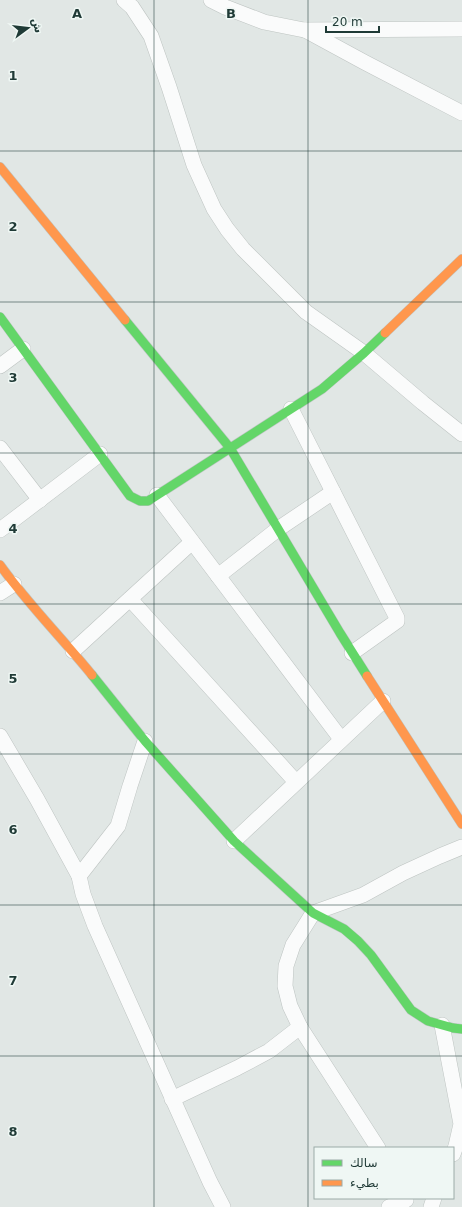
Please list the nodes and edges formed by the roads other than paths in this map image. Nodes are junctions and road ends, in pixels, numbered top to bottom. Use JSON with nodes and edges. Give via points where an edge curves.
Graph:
{"nodes":[{"id":1,"x":124,"y":0,"type":"edge"},
{"id":2,"x":211,"y":0,"type":"edge"},
{"id":3,"x":462,"y":29,"type":"edge"},
{"id":4,"x":304,"y":30,"type":"junction"},
{"id":5,"x":462,"y":113,"type":"edge"},
{"id":6,"x":0,"y":167,"type":"edge"},
{"id":7,"x":462,"y":259,"type":"edge"},
{"id":8,"x":0,"y":317,"type":"edge"},
{"id":9,"x":23,"y":349,"type":"junction"},
{"id":10,"x":364,"y":353,"type":"junction"},
{"id":11,"x":0,"y":366,"type":"edge"},
{"id":12,"x":291,"y":409,"type":"junction"},
{"id":13,"x":462,"y":434,"type":"edge"},
{"id":14,"x":0,"y":448,"type":"edge"},
{"id":15,"x":230,"y":448,"type":"junction"},
{"id":16,"x":100,"y":454,"type":"junction"},
{"id":17,"x":333,"y":492,"type":"junction"},
{"id":18,"x":157,"y":495,"type":"junction"},
{"id":19,"x":40,"y":500,"type":"junction"},
{"id":20,"x":278,"y":529,"type":"junction"},
{"id":21,"x":0,"y":530,"type":"edge"},
{"id":22,"x":192,"y":542,"type":"junction"},
{"id":23,"x":0,"y":565,"type":"edge"},
{"id":24,"x":218,"y":576,"type":"junction"},
{"id":25,"x":14,"y":584,"type":"junction"},
{"id":26,"x":0,"y":593,"type":"edge"},
{"id":27,"x":130,"y":599,"type":"junction"},
{"id":28,"x":73,"y":651,"type":"junction"},
{"id":29,"x":352,"y":653,"type":"junction"},
{"id":30,"x":383,"y":701,"type":"junction"},
{"id":31,"x":0,"y":736,"type":"edge"},
{"id":32,"x":341,"y":739,"type":"junction"},
{"id":33,"x":145,"y":741,"type":"junction"},
{"id":34,"x":296,"y":782,"type":"junction"},
{"id":35,"x":462,"y":824,"type":"edge"},
{"id":36,"x":234,"y":841,"type":"junction"},
{"id":37,"x":462,"y":848,"type":"edge"},
{"id":38,"x":79,"y":876,"type":"junction"},
{"id":39,"x":313,"y":913,"type":"junction"},
{"id":40,"x":442,"y":1025,"type":"junction"},
{"id":41,"x":300,"y":1027,"type":"junction"},
{"id":42,"x":462,"y":1029,"type":"edge"},
{"id":43,"x":172,"y":1099,"type":"junction"},
{"id":44,"x":377,"y":1147,"type":"edge"},
{"id":45,"x":454,"y":1151,"type":"edge"},
{"id":46,"x":407,"y":1202,"type":"edge"},
{"id":47,"x":223,"y":1207,"type":"edge"},
{"id":48,"x":389,"y":1207,"type":"edge"}],
"edges":[{"from":1,"to":10,"type":"street","via":[[132,7],[150,36],[194,165],[214,209],[227,229],[242,249],[306,312]]},
{"from":2,"to":4,"type":"street","via":[[264,22]]},
{"from":3,"to":4,"type":"street"},
{"from":4,"to":5,"type":"street"},
{"from":6,"to":15,"type":"street"},
{"from":7,"to":10,"type":"street"},
{"from":8,"to":9,"type":"street"},
{"from":9,"to":11,"type":"street"},
{"from":9,"to":16,"type":"street"},
{"from":10,"to":12,"type":"street","via":[[322,389]]},
{"from":10,"to":13,"type":"street"},
{"from":12,"to":15,"type":"street"},
{"from":12,"to":17,"type":"street"},
{"from":14,"to":19,"type":"street"},
{"from":15,"to":18,"type":"street"},
{"from":15,"to":20,"type":"street"},
{"from":16,"to":18,"type":"street","via":[[130,496],[140,501],[148,501]]},
{"from":16,"to":19,"type":"street"},
{"from":17,"to":20,"type":"street"},
{"from":17,"to":29,"type":"street","via":[[398,620]]},
{"from":18,"to":22,"type":"street"},
{"from":19,"to":21,"type":"street"},
{"from":20,"to":24,"type":"street"},
{"from":20,"to":29,"type":"street"},
{"from":22,"to":24,"type":"street"},
{"from":22,"to":27,"type":"street"},
{"from":23,"to":25,"type":"street"},
{"from":24,"to":32,"type":"street"},
{"from":25,"to":26,"type":"street"},
{"from":25,"to":28,"type":"street"},
{"from":27,"to":28,"type":"street"},
{"from":27,"to":34,"type":"street"},
{"from":28,"to":33,"type":"street"},
{"from":29,"to":30,"type":"street"},
{"from":30,"to":32,"type":"street"},
{"from":30,"to":35,"type":"street"},
{"from":31,"to":38,"type":"street"},
{"from":32,"to":34,"type":"street"},
{"from":33,"to":36,"type":"street"},
{"from":33,"to":38,"type":"street","via":[[118,826]]},
{"from":34,"to":36,"type":"street"},
{"from":36,"to":39,"type":"street"},
{"from":37,"to":39,"type":"street","via":[[409,870],[363,894]]},
{"from":38,"to":43,"type":"street","via":[[95,926]]},
{"from":39,"to":40,"type":"street","via":[[344,929],[358,941],[410,1010],[428,1021]]},
{"from":39,"to":41,"type":"street","via":[[293,945],[286,966],[285,986],[290,1006]]},
{"from":40,"to":42,"type":"street"},
{"from":40,"to":45,"type":"street","via":[[461,1124]]},
{"from":41,"to":43,"type":"street","via":[[268,1051]]},
{"from":41,"to":44,"type":"street"},
{"from":43,"to":47,"type":"street"},
{"from":46,"to":48,"type":"street"}]}
